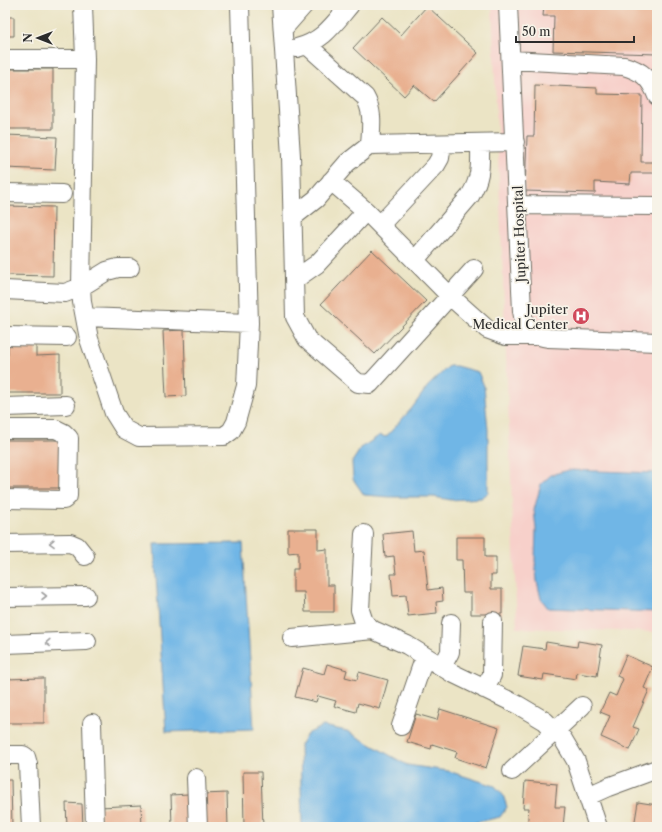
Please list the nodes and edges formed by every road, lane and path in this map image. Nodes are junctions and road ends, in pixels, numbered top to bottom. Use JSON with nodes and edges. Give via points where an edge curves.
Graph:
{"nodes":[{"id":1,"x":83,"y":5,"type":"edge"},
{"id":2,"x":240,"y":5,"type":"edge"},
{"id":3,"x":282,"y":5,"type":"edge"},
{"id":4,"x":304,"y":5,"type":"edge"},
{"id":5,"x":350,"y":5,"type":"edge"},
{"id":6,"x":508,"y":5,"type":"edge"},
{"id":7,"x":283,"y":29,"type":"junction"},
{"id":8,"x":307,"y":45,"type":"junction"},
{"id":9,"x":284,"y":51,"type":"junction"},
{"id":10,"x":5,"y":59,"type":"edge"},
{"id":11,"x":85,"y":59,"type":"junction"},
{"id":12,"x":511,"y":60,"type":"junction"},
{"id":13,"x":657,"y":96,"type":"edge"},
{"id":14,"x":515,"y":142,"type":"junction"},
{"id":15,"x":480,"y":143,"type":"junction"},
{"id":16,"x":442,"y":144,"type":"junction"},
{"id":17,"x":370,"y":145,"type":"junction"},
{"id":18,"x":331,"y":182,"type":"junction"},
{"id":19,"x":5,"y":193,"type":"edge"},
{"id":20,"x":62,"y":194,"type":"dead end"},
{"id":21,"x":518,"y":205,"type":"junction"},
{"id":22,"x":657,"y":206,"type":"edge"},
{"id":23,"x":366,"y":211,"type":"junction"},
{"id":24,"x":293,"y":217,"type":"junction"},
{"id":25,"x":380,"y":225,"type":"junction"},
{"id":26,"x":415,"y":260,"type":"junction"},
{"id":27,"x":130,"y":268,"type":"dead end"},
{"id":28,"x":474,"y":269,"type":"dead end"},
{"id":29,"x":294,"y":280,"type":"junction"},
{"id":30,"x":81,"y":287,"type":"junction"},
{"id":31,"x":5,"y":290,"type":"edge"},
{"id":32,"x":450,"y":296,"type":"junction"},
{"id":33,"x":85,"y":317,"type":"junction"},
{"id":34,"x":249,"y":323,"type":"junction"},
{"id":35,"x":5,"y":336,"type":"edge"},
{"id":36,"x":535,"y":336,"type":"junction"},
{"id":37,"x":66,"y":337,"type":"dead end"},
{"id":38,"x":657,"y":342,"type":"edge"},
{"id":39,"x":66,"y":405,"type":"dead end"},
{"id":40,"x":5,"y":407,"type":"edge"},
{"id":41,"x":5,"y":429,"type":"edge"},
{"id":42,"x":5,"y":499,"type":"edge"},
{"id":43,"x":364,"y":534,"type":"dead end"},
{"id":44,"x":5,"y":544,"type":"edge"},
{"id":45,"x":85,"y":556,"type":"dead end"},
{"id":46,"x":5,"y":596,"type":"edge"},
{"id":47,"x":86,"y":596,"type":"dead end"},
{"id":48,"x":493,"y":621,"type":"dead end"},
{"id":49,"x":451,"y":622,"type":"dead end"},
{"id":50,"x":373,"y":630,"type":"junction"},
{"id":51,"x":292,"y":638,"type":"dead end"},
{"id":52,"x":87,"y":642,"type":"dead end"},
{"id":53,"x":5,"y":644,"type":"edge"},
{"id":54,"x":425,"y":656,"type":"junction"},
{"id":55,"x":442,"y":667,"type":"junction"},
{"id":56,"x":484,"y":689,"type":"junction"},
{"id":57,"x":582,"y":706,"type":"dead end"},
{"id":58,"x":92,"y":723,"type":"dead end"},
{"id":59,"x":401,"y":726,"type":"dead end"},
{"id":60,"x":555,"y":731,"type":"junction"},
{"id":61,"x":5,"y":755,"type":"edge"},
{"id":62,"x":657,"y":769,"type":"edge"},
{"id":63,"x":512,"y":771,"type":"dead end"},
{"id":64,"x":196,"y":778,"type":"dead end"},
{"id":65,"x":588,"y":796,"type":"junction"},
{"id":66,"x":31,"y":827,"type":"edge"},
{"id":67,"x":95,"y":827,"type":"edge"},
{"id":68,"x":198,"y":827,"type":"edge"},
{"id":69,"x":598,"y":827,"type":"edge"}],
"edges":[{"from":1,"to":11,"type":"lane"},
{"from":2,"to":34,"type":"lane"},
{"from":3,"to":7,"type":"lane"},
{"from":4,"to":7,"type":"lane"},
{"from":5,"to":8,"type":"lane","via":[[322,37]]},
{"from":6,"to":12,"type":"lane","name":"Jupiter Hospital"},
{"from":7,"to":9,"type":"lane"},
{"from":8,"to":9,"type":"lane"},
{"from":8,"to":17,"type":"lane","via":[[365,97],[371,107]]},
{"from":9,"to":24,"type":"lane"},
{"from":10,"to":11,"type":"lane"},
{"from":11,"to":30,"type":"lane"},
{"from":12,"to":13,"type":"lane","via":[[624,66],[635,69],[648,78]]},
{"from":12,"to":14,"type":"lane","name":"Jupiter Hospital"},
{"from":14,"to":15,"type":"lane"},
{"from":14,"to":21,"type":"lane","name":"Jupiter Hospital"},
{"from":15,"to":16,"type":"lane"},
{"from":15,"to":26,"type":"lane","via":[[480,173],[477,185]]},
{"from":16,"to":17,"type":"lane"},
{"from":16,"to":25,"type":"lane","via":[[436,165]]},
{"from":17,"to":18,"type":"lane","via":[[347,163]]},
{"from":18,"to":23,"type":"lane"},
{"from":18,"to":24,"type":"lane","via":[[316,200]]},
{"from":19,"to":20,"type":"lane"},
{"from":21,"to":22,"type":"lane"},
{"from":21,"to":36,"type":"lane","name":"Jupiter Hospital","via":[[522,311],[525,327]]},
{"from":23,"to":25,"type":"lane"},
{"from":23,"to":29,"type":"lane","via":[[317,264]]},
{"from":24,"to":29,"type":"lane"},
{"from":25,"to":26,"type":"lane"},
{"from":26,"to":32,"type":"lane"},
{"from":27,"to":30,"type":"lane","via":[[118,268],[107,272]]},
{"from":28,"to":32,"type":"lane"},
{"from":29,"to":32,"type":"lane","via":[[295,317],[307,340],[358,383],[370,384]]},
{"from":30,"to":31,"type":"lane","via":[[66,292]]},
{"from":30,"to":33,"type":"lane"},
{"from":32,"to":36,"type":"lane","via":[[487,329],[506,336]]},
{"from":33,"to":34,"type":"lane"},
{"from":33,"to":34,"type":"lane","via":[[89,340],[114,413],[124,429],[139,437],[224,436],[231,431],[246,386]]},
{"from":35,"to":37,"type":"lane"},
{"from":36,"to":38,"type":"lane"},
{"from":39,"to":40,"type":"lane"},
{"from":41,"to":42,"type":"lane","via":[[56,429],[69,438],[69,445],[68,496],[64,500]]},
{"from":43,"to":50,"type":"lane","via":[[360,610],[364,622]]},
{"from":45,"to":44,"type":"lane","one_way":true,"via":[[77,546],[70,543]]},
{"from":46,"to":47,"type":"lane","one_way":true},
{"from":48,"to":56,"type":"lane","via":[[492,675]]},
{"from":49,"to":55,"type":"lane","via":[[450,652]]},
{"from":50,"to":51,"type":"lane"},
{"from":50,"to":54,"type":"lane"},
{"from":52,"to":53,"type":"lane","one_way":true},
{"from":54,"to":55,"type":"lane"},
{"from":54,"to":59,"type":"lane"},
{"from":55,"to":56,"type":"lane"},
{"from":56,"to":60,"type":"lane","via":[[518,705],[545,721]]},
{"from":57,"to":60,"type":"lane"},
{"from":58,"to":67,"type":"lane"},
{"from":60,"to":63,"type":"lane"},
{"from":60,"to":65,"type":"lane","via":[[576,761]]},
{"from":61,"to":66,"type":"lane","via":[[26,757]]},
{"from":62,"to":65,"type":"lane"},
{"from":64,"to":68,"type":"lane"},
{"from":65,"to":69,"type":"lane"}]}
